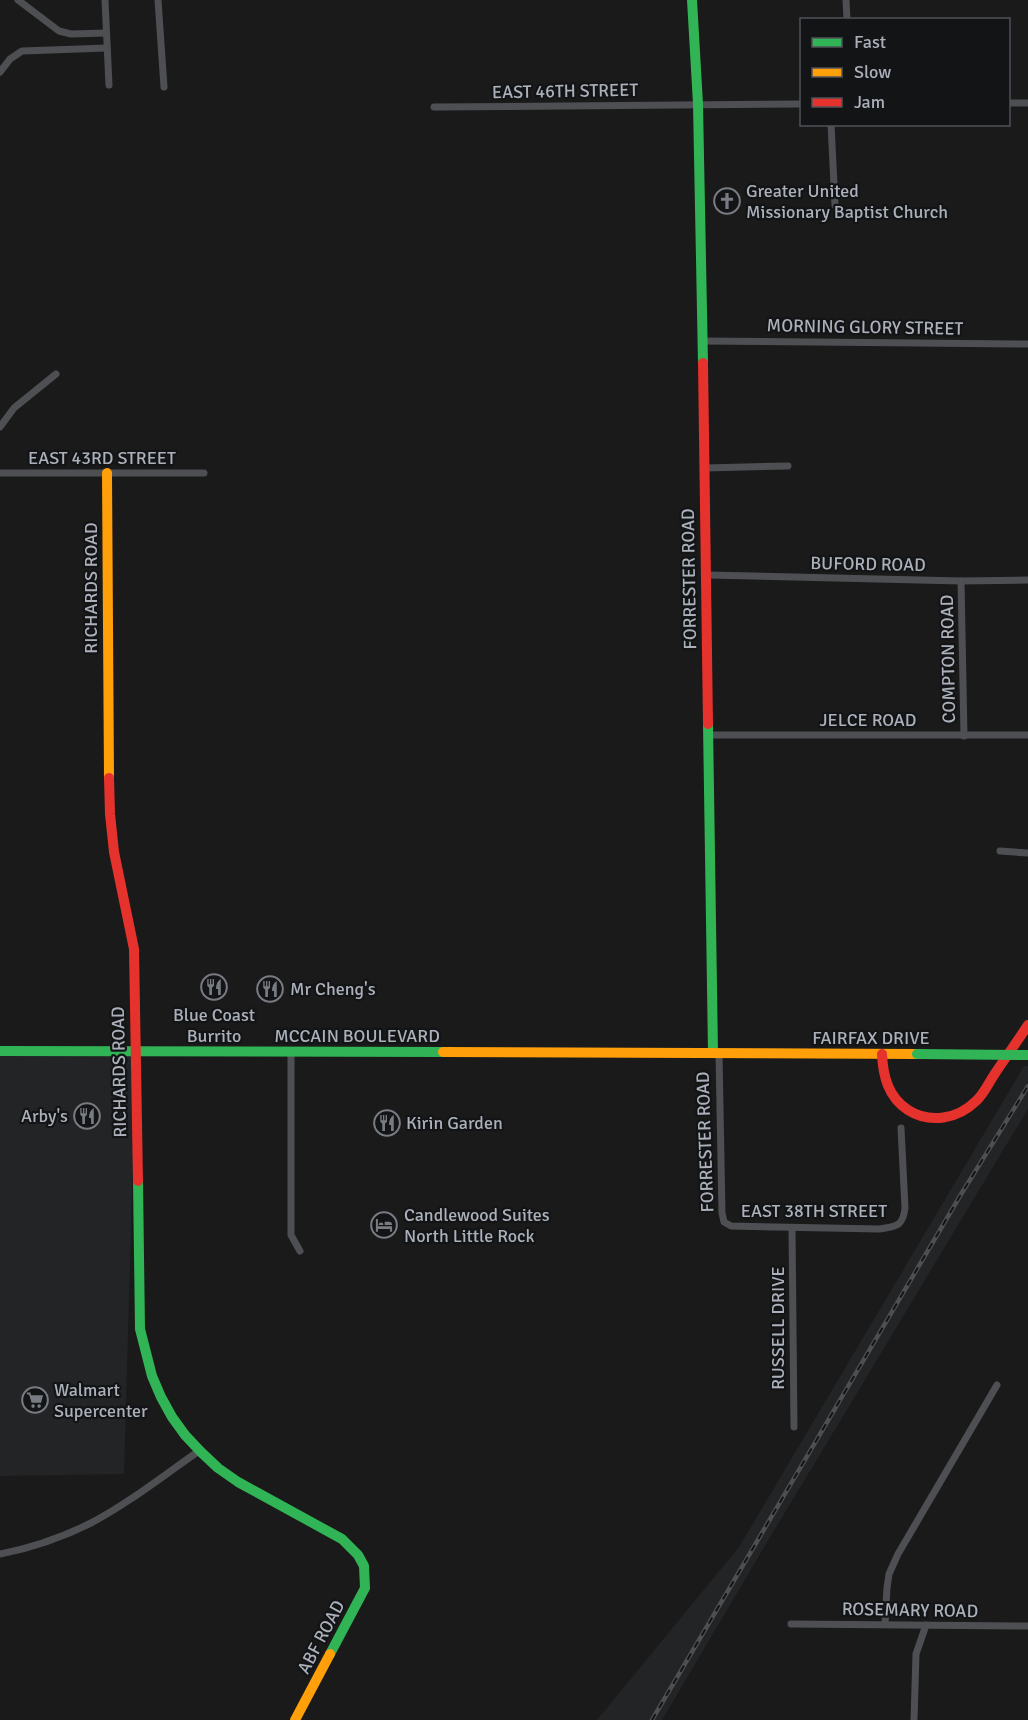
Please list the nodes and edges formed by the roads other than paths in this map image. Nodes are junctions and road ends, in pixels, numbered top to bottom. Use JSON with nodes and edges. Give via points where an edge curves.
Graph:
{"nodes":[{"id":1,"x":18,"y":0,"type":"edge"},
{"id":2,"x":105,"y":0,"type":"edge"},
{"id":3,"x":158,"y":0,"type":"edge"},
{"id":4,"x":692,"y":0,"type":"edge"},
{"id":5,"x":846,"y":0,"type":"edge"},
{"id":6,"x":847,"y":18,"type":"edge"},
{"id":7,"x":106,"y":33,"type":"junction"},
{"id":8,"x":107,"y":48,"type":"junction"},
{"id":9,"x":0,"y":72,"type":"edge"},
{"id":10,"x":109,"y":85,"type":"dead end"},
{"id":11,"x":164,"y":87,"type":"dead end"},
{"id":12,"x":1028,"y":103,"type":"edge"},
{"id":13,"x":800,"y":104,"type":"edge"},
{"id":14,"x":1010,"y":104,"type":"edge"},
{"id":15,"x":698,"y":105,"type":"junction"},
{"id":16,"x":434,"y":107,"type":"dead end"},
{"id":17,"x":831,"y":126,"type":"edge"},
{"id":18,"x":835,"y":205,"type":"dead end"},
{"id":19,"x":703,"y":341,"type":"junction"},
{"id":20,"x":1028,"y":344,"type":"edge"},
{"id":21,"x":56,"y":375,"type":"dead end"},
{"id":22,"x":0,"y":427,"type":"edge"},
{"id":23,"x":788,"y":466,"type":"dead end"},
{"id":24,"x":704,"y":468,"type":"junction"},
{"id":25,"x":0,"y":473,"type":"edge"},
{"id":26,"x":107,"y":473,"type":"junction"},
{"id":27,"x":204,"y":473,"type":"dead end"},
{"id":28,"x":707,"y":575,"type":"junction"},
{"id":29,"x":1028,"y":580,"type":"edge"},
{"id":30,"x":961,"y":581,"type":"junction"},
{"id":31,"x":708,"y":735,"type":"junction"},
{"id":32,"x":1028,"y":735,"type":"edge"},
{"id":33,"x":964,"y":736,"type":"junction"},
{"id":34,"x":1000,"y":851,"type":"dead end"},
{"id":35,"x":1028,"y":853,"type":"edge"},
{"id":36,"x":1028,"y":1025,"type":"edge"},
{"id":37,"x":0,"y":1051,"type":"edge"},
{"id":38,"x":136,"y":1051,"type":"junction"},
{"id":39,"x":291,"y":1053,"type":"junction"},
{"id":40,"x":716,"y":1053,"type":"junction"},
{"id":41,"x":882,"y":1054,"type":"junction"},
{"id":42,"x":1028,"y":1055,"type":"edge"},
{"id":43,"x":901,"y":1128,"type":"dead end"},
{"id":44,"x":731,"y":1226,"type":"joint"},
{"id":45,"x":792,"y":1228,"type":"junction"},
{"id":46,"x":300,"y":1251,"type":"dead end"},
{"id":47,"x":997,"y":1385,"type":"dead end"},
{"id":48,"x":794,"y":1427,"type":"dead end"},
{"id":49,"x":199,"y":1451,"type":"junction"},
{"id":50,"x":0,"y":1554,"type":"edge"},
{"id":51,"x":365,"y":1567,"type":"joint"},
{"id":52,"x":791,"y":1624,"type":"dead end"},
{"id":53,"x":885,"y":1624,"type":"junction"},
{"id":54,"x":926,"y":1625,"type":"junction"},
{"id":55,"x":1028,"y":1626,"type":"edge"},
{"id":56,"x":295,"y":1720,"type":"edge"},
{"id":57,"x":914,"y":1720,"type":"edge"}],
"edges":[{"from":1,"to":7,"type":"street","via":[[59,31]]},
{"from":2,"to":7,"type":"street"},
{"from":3,"to":11,"type":"street"},
{"from":4,"to":15,"type":"street","name":"FORRESTER ROAD"},
{"from":5,"to":6,"type":"street"},
{"from":7,"to":8,"type":"street"},
{"from":8,"to":9,"type":"street","via":[[22,51]]},
{"from":8,"to":10,"type":"street"},
{"from":12,"to":14,"type":"street"},
{"from":13,"to":15,"type":"street"},
{"from":15,"to":16,"type":"street","name":"EAST 46TH STREET"},
{"from":15,"to":19,"type":"street","name":"FORRESTER ROAD"},
{"from":17,"to":18,"type":"street"},
{"from":19,"to":20,"type":"street","name":"MORNING GLORY STREET"},
{"from":19,"to":24,"type":"street","name":"FORRESTER ROAD"},
{"from":21,"to":22,"type":"street","via":[[14,408]]},
{"from":23,"to":24,"type":"street"},
{"from":24,"to":28,"type":"street","name":"FORRESTER ROAD"},
{"from":25,"to":26,"type":"street","name":"EAST 43RD STREET"},
{"from":26,"to":27,"type":"street","name":"EAST 43RD STREET"},
{"from":26,"to":38,"type":"street","name":"RICHARDS ROAD","via":[[110,821],[134,949]]},
{"from":28,"to":30,"type":"street","name":"BUFORD ROAD"},
{"from":28,"to":31,"type":"street","name":"FORRESTER ROAD"},
{"from":29,"to":30,"type":"street","name":"BUFORD ROAD"},
{"from":30,"to":33,"type":"street","name":"COMPTON ROAD"},
{"from":31,"to":33,"type":"street","name":"JELCE ROAD"},
{"from":31,"to":40,"type":"street","name":"FORRESTER ROAD"},
{"from":32,"to":33,"type":"street","name":"JELCE ROAD"},
{"from":34,"to":35,"type":"street"},
{"from":36,"to":41,"type":"street","via":[[977,1100],[949,1117],[925,1117],[902,1106],[885,1080]]},
{"from":37,"to":38,"type":"street","name":"MCCAIN BOULEVARD"},
{"from":38,"to":39,"type":"street","name":"MCCAIN BOULEVARD"},
{"from":38,"to":49,"type":"street","name":"RICHARDS ROAD","via":[[142,1339],[164,1405]]},
{"from":39,"to":40,"type":"street","name":"MCCAIN BOULEVARD"},
{"from":39,"to":46,"type":"street","via":[[291,1235]]},
{"from":40,"to":41,"type":"street","name":"FAIRFAX DRIVE"},
{"from":40,"to":44,"type":"street","name":"FORRESTER ROAD","via":[[722,1213],[724,1222]]},
{"from":41,"to":42,"type":"street","name":"FAIRFAX DRIVE","bridge":true},
{"from":43,"to":45,"type":"street","name":"EAST 38TH STREET","via":[[903,1220],[879,1229]]},
{"from":44,"to":45,"type":"street","name":"EAST 38TH STREET"},
{"from":45,"to":48,"type":"street","name":"RUSSELL DRIVE"},
{"from":47,"to":53,"type":"street","via":[[898,1554],[888,1581]]},
{"from":49,"to":50,"type":"street","via":[[91,1523]]},
{"from":49,"to":51,"type":"street","name":"RICHARDS ROAD","via":[[238,1482],[342,1539],[357,1551]]},
{"from":51,"to":56,"type":"street","name":"ABF ROAD","via":[[365,1588]]},
{"from":52,"to":53,"type":"street","name":"ROSEMARY ROAD"},
{"from":53,"to":54,"type":"street","name":"ROSEMARY ROAD"},
{"from":54,"to":55,"type":"street","name":"ROSEMARY ROAD"},
{"from":54,"to":57,"type":"street","via":[[916,1654]]}]}
